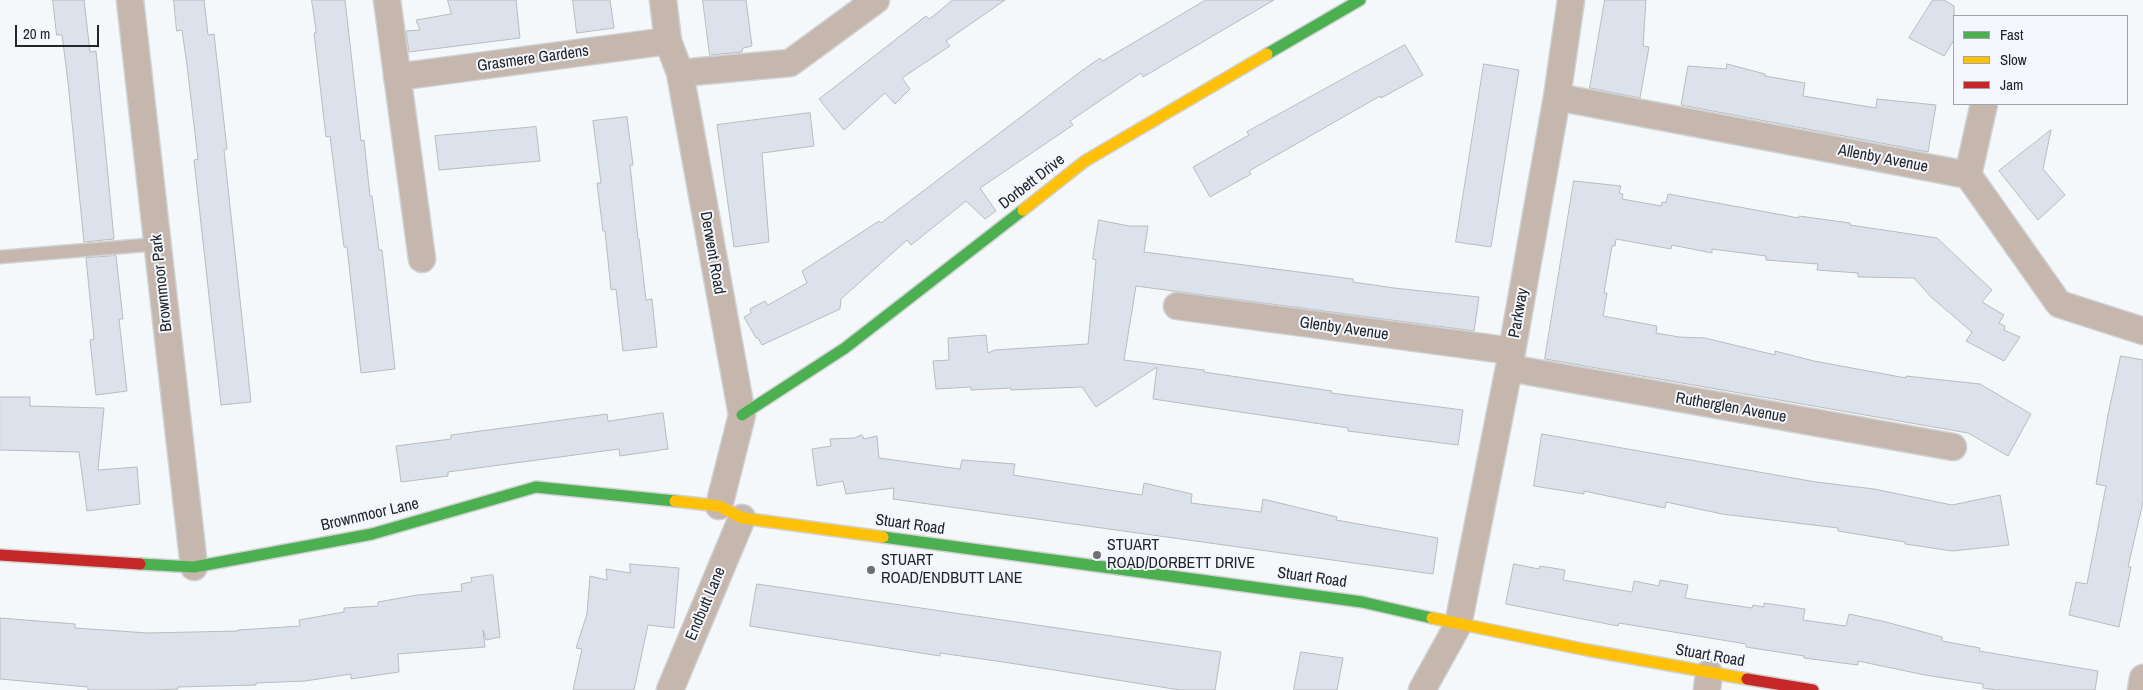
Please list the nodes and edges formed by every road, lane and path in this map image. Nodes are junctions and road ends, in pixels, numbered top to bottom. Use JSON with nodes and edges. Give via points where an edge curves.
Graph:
{"nodes":[{"id":1,"x":130,"y":0,"type":"edge"},
{"id":2,"x":387,"y":0,"type":"edge"},
{"id":3,"x":663,"y":0,"type":"edge"},
{"id":4,"x":876,"y":0,"type":"edge"},
{"id":5,"x":1360,"y":0,"type":"edge"},
{"id":6,"x":1571,"y":0,"type":"edge"},
{"id":7,"x":668,"y":41,"type":"junction"},
{"id":8,"x":680,"y":73,"type":"junction"},
{"id":9,"x":397,"y":77,"type":"junction"},
{"id":10,"x":1557,"y":96,"type":"junction"},
{"id":11,"x":1984,"y":105,"type":"edge"},
{"id":12,"x":1968,"y":175,"type":"junction"},
{"id":13,"x":158,"y":244,"type":"junction"},
{"id":14,"x":0,"y":257,"type":"edge"},
{"id":15,"x":422,"y":259,"type":"dead end"},
{"id":16,"x":1177,"y":306,"type":"dead end"},
{"id":17,"x":2143,"y":331,"type":"edge"},
{"id":18,"x":1510,"y":360,"type":"junction"},
{"id":19,"x":742,"y":415,"type":"junction"},
{"id":20,"x":1953,"y":446,"type":"dead end"},
{"id":21,"x":719,"y":506,"type":"junction"},
{"id":22,"x":742,"y":518,"type":"junction"},
{"id":23,"x":0,"y":555,"type":"edge"},
{"id":24,"x":194,"y":567,"type":"junction"},
{"id":25,"x":1458,"y":624,"type":"junction"},
{"id":26,"x":2143,"y":678,"type":"edge"},
{"id":27,"x":1708,"y":681,"type":"edge"},
{"id":28,"x":670,"y":690,"type":"edge"},
{"id":29,"x":1422,"y":690,"type":"edge"},
{"id":30,"x":1813,"y":690,"type":"edge"},
{"id":31,"x":2141,"y":690,"type":"edge"}],
"edges":[{"from":1,"to":13,"type":"street","name":"Brownmoor Park"},
{"from":2,"to":9,"type":"street"},
{"from":3,"to":7,"type":"street","name":"Derwent Road"},
{"from":4,"to":8,"type":"street","via":[[790,63]]},
{"from":5,"to":19,"type":"street","name":"Dorbett Drive","via":[[1085,161],[845,348]]},
{"from":6,"to":10,"type":"street","name":"Parkway"},
{"from":7,"to":8,"type":"street","name":"Derwent Road"},
{"from":7,"to":9,"type":"street","name":"Grasmere Gardens"},
{"from":8,"to":19,"type":"street","name":"Derwent Road"},
{"from":9,"to":15,"type":"street"},
{"from":10,"to":12,"type":"street","name":"Allenby Avenue"},
{"from":10,"to":18,"type":"street","name":"Parkway"},
{"from":11,"to":12,"type":"street"},
{"from":12,"to":17,"type":"street","via":[[2059,304]]},
{"from":13,"to":14,"type":"lane"},
{"from":13,"to":24,"type":"street","name":"Brownmoor Park"},
{"from":16,"to":18,"type":"street","name":"Glenby Avenue"},
{"from":18,"to":20,"type":"street","name":"Rutherglen Avenue"},
{"from":18,"to":25,"type":"street","name":"Parkway"},
{"from":19,"to":21,"type":"street","name":"Derwent Road"},
{"from":21,"to":22,"type":"street","name":"Brownmoor Lane"},
{"from":21,"to":24,"type":"street","name":"Brownmoor Lane","via":[[536,487],[372,534]]},
{"from":22,"to":25,"type":"street","name":"Stuart Road","via":[[1362,602]]},
{"from":22,"to":28,"type":"street","name":"Endbutt Lane"},
{"from":23,"to":24,"type":"street","name":"Brownmoor Lane"},
{"from":25,"to":27,"type":"street","name":"Stuart Road"},
{"from":25,"to":29,"type":"street","name":"Parkway"},
{"from":26,"to":31,"type":"street"},
{"from":27,"to":30,"type":"street","name":"Stuart Road"}]}
